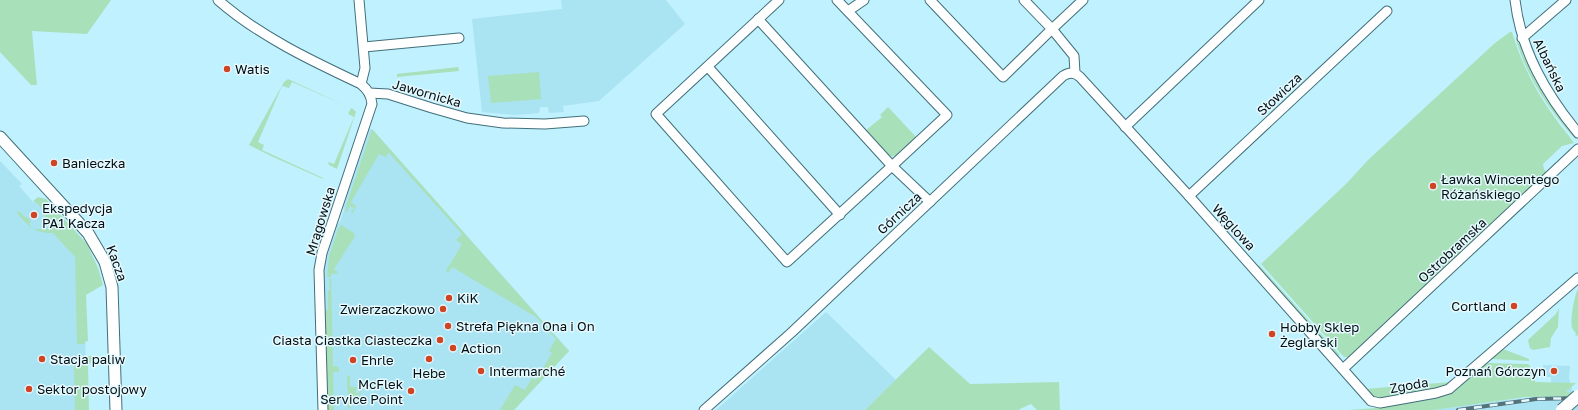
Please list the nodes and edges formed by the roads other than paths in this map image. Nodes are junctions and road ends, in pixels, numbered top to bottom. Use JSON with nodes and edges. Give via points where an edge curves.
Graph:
{"nodes":[{"id":1,"x":218,"y":0,"type":"edge"},
{"id":2,"x":359,"y":0,"type":"edge"},
{"id":3,"x":779,"y":0,"type":"edge"},
{"id":4,"x":837,"y":0,"type":"edge"},
{"id":5,"x":864,"y":0,"type":"edge"},
{"id":6,"x":930,"y":0,"type":"edge"},
{"id":7,"x":1024,"y":0,"type":"edge"},
{"id":8,"x":1082,"y":0,"type":"edge"},
{"id":9,"x":1259,"y":0,"type":"edge"},
{"id":10,"x":1515,"y":0,"type":"edge"},
{"id":11,"x":1566,"y":0,"type":"edge"},
{"id":12,"x":848,"y":11,"type":"junction"},
{"id":13,"x":1387,"y":11,"type":"dead end"},
{"id":14,"x":758,"y":19,"type":"junction"},
{"id":15,"x":1052,"y":29,"type":"junction"},
{"id":16,"x":459,"y":38,"type":"dead end"},
{"id":17,"x":1522,"y":38,"type":"junction"},
{"id":18,"x":364,"y":48,"type":"junction"},
{"id":19,"x":708,"y":67,"type":"junction"},
{"id":20,"x":1075,"y":73,"type":"junction"},
{"id":21,"x":361,"y":84,"type":"junction"},
{"id":22,"x":369,"y":93,"type":"junction"},
{"id":23,"x":584,"y":121,"type":"dead end"},
{"id":24,"x":1125,"y":126,"type":"junction"},
{"id":25,"x":1578,"y":134,"type":"edge"},
{"id":26,"x":0,"y":137,"type":"edge"},
{"id":27,"x":1578,"y":149,"type":"edge"},
{"id":28,"x":892,"y":166,"type":"junction"},
{"id":29,"x":1188,"y":196,"type":"junction"},
{"id":30,"x":930,"y":202,"type":"junction"},
{"id":31,"x":840,"y":214,"type":"junction"},
{"id":32,"x":1578,"y":278,"type":"edge"},
{"id":33,"x":1343,"y":369,"type":"junction"},
{"id":34,"x":1578,"y":396,"type":"edge"},
{"id":35,"x":1371,"y":401,"type":"joint"},
{"id":36,"x":116,"y":410,"type":"edge"},
{"id":37,"x":323,"y":410,"type":"edge"},
{"id":38,"x":704,"y":410,"type":"edge"},
{"id":39,"x":1562,"y":410,"type":"edge"}],
"edges":[{"from":1,"to":21,"type":"street","via":[[238,16],[285,45]]},
{"from":2,"to":18,"type":"street"},
{"from":3,"to":14,"type":"street"},
{"from":4,"to":12,"type":"street"},
{"from":5,"to":12,"type":"street"},
{"from":6,"to":15,"type":"street","via":[[1003,77]]},
{"from":7,"to":15,"type":"street"},
{"from":8,"to":15,"type":"street"},
{"from":9,"to":24,"type":"street"},
{"from":10,"to":17,"type":"street","name":"Albańska"},
{"from":11,"to":17,"type":"street"},
{"from":12,"to":28,"type":"street","via":[[947,115]]},
{"from":13,"to":29,"type":"street","name":"Słowicza"},
{"from":14,"to":19,"type":"street"},
{"from":14,"to":28,"type":"street"},
{"from":15,"to":20,"type":"street","via":[[1074,56]]},
{"from":16,"to":18,"type":"street"},
{"from":17,"to":25,"type":"street","name":"Albańska","via":[[1546,91]]},
{"from":18,"to":21,"type":"street","via":[[365,68]]},
{"from":19,"to":31,"type":"street"},
{"from":19,"to":31,"type":"street","via":[[656,114],[787,262]]},
{"from":20,"to":24,"type":"street","name":"Węglowa"},
{"from":20,"to":30,"type":"street","name":"Górnicza","via":[[1063,76]]},
{"from":21,"to":22,"type":"street"},
{"from":22,"to":23,"type":"street","name":"Jawornicka","via":[[388,94],[468,118],[503,123],[545,124]]},
{"from":22,"to":37,"type":"street","name":"Mrągowska","via":[[372,104],[322,253],[319,270]]},
{"from":24,"to":29,"type":"street","name":"Węglowa"},
{"from":26,"to":36,"type":"street","name":"Kacza","via":[[88,233],[105,262],[112,287]]},
{"from":27,"to":33,"type":"street","name":"Ostrobramska"},
{"from":28,"to":30,"type":"street"},
{"from":28,"to":31,"type":"street"},
{"from":29,"to":33,"type":"street","name":"Węglowa"},
{"from":30,"to":38,"type":"street","name":"Górnicza","via":[[791,333]]},
{"from":32,"to":35,"type":"street","name":"Zgoda","via":[[1449,388],[1436,393],[1380,403]]},
{"from":33,"to":35,"type":"street","name":"Węglowa"},
{"from":34,"to":39,"type":"main road","bridge":true}]}
